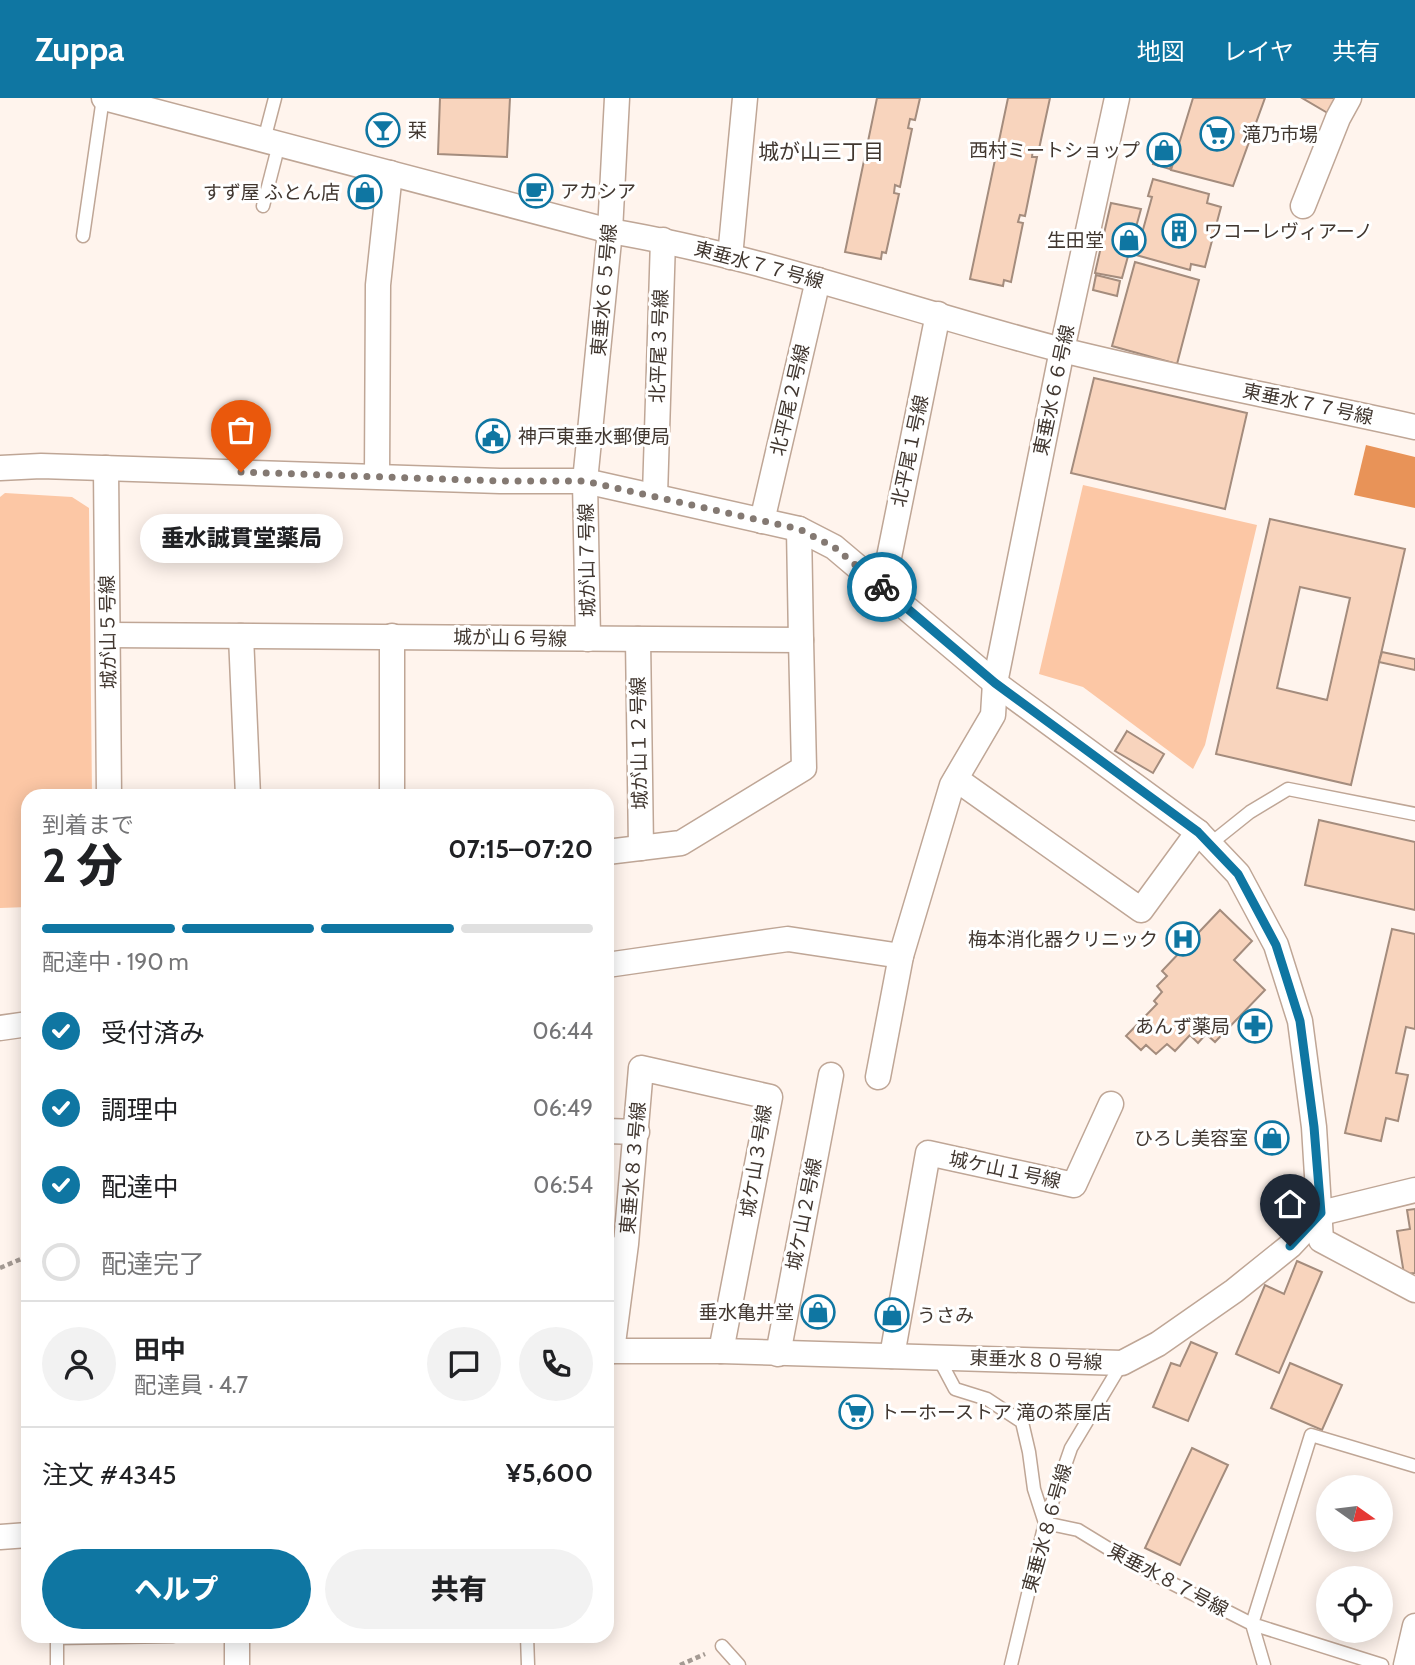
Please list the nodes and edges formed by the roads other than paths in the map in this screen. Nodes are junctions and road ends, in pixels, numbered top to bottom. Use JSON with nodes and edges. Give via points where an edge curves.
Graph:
{"nodes":[{"id":1,"x":103,"y":98,"type":"edge"},
{"id":2,"x":275,"y":98,"type":"edge"},
{"id":3,"x":617,"y":98,"type":"edge"},
{"id":4,"x":745,"y":98,"type":"edge"},
{"id":5,"x":1116,"y":98,"type":"edge"},
{"id":6,"x":1349,"y":98,"type":"edge"},
{"id":7,"x":271,"y":142,"type":"junction"},
{"id":8,"x":390,"y":173,"type":"junction"},
{"id":9,"x":263,"y":206,"type":"dead end"},
{"id":10,"x":1303,"y":206,"type":"dead end"},
{"id":11,"x":610,"y":231,"type":"junction"},
{"id":12,"x":83,"y":236,"type":"dead end"},
{"id":13,"x":663,"y":240,"type":"junction"},
{"id":14,"x":730,"y":257,"type":"junction"},
{"id":15,"x":818,"y":280,"type":"junction"},
{"id":16,"x":939,"y":314,"type":"junction"},
{"id":17,"x":1062,"y":349,"type":"junction"},
{"id":18,"x":1415,"y":427,"type":"edge"},
{"id":19,"x":0,"y":468,"type":"edge"},
{"id":20,"x":106,"y":468,"type":"junction"},
{"id":21,"x":377,"y":476,"type":"junction"},
{"id":22,"x":585,"y":481,"type":"junction"},
{"id":23,"x":654,"y":495,"type":"junction"},
{"id":24,"x":762,"y":521,"type":"junction"},
{"id":25,"x":799,"y":529,"type":"junction"},
{"id":26,"x":883,"y":587,"type":"junction"},
{"id":27,"x":108,"y":635,"type":"junction"},
{"id":28,"x":242,"y":636,"type":"junction"},
{"id":29,"x":392,"y":636,"type":"junction"},
{"id":30,"x":588,"y":639,"type":"junction"},
{"id":31,"x":638,"y":639,"type":"junction"},
{"id":32,"x":802,"y":640,"type":"junction"},
{"id":33,"x":995,"y":683,"type":"junction"},
{"id":34,"x":956,"y":779,"type":"junction"},
{"id":35,"x":109,"y":789,"type":"edge"},
{"id":36,"x":248,"y":789,"type":"edge"},
{"id":37,"x":393,"y":789,"type":"edge"},
{"id":38,"x":1415,"y":814,"type":"edge"},
{"id":39,"x":1204,"y":838,"type":"junction"},
{"id":40,"x":641,"y":848,"type":"junction"},
{"id":41,"x":614,"y":851,"type":"edge"},
{"id":42,"x":901,"y":956,"type":"junction"},
{"id":43,"x":614,"y":964,"type":"edge"},
{"id":44,"x":21,"y":1025,"type":"edge"},
{"id":45,"x":0,"y":1028,"type":"edge"},
{"id":46,"x":641,"y":1068,"type":"joint"},
{"id":47,"x":831,"y":1075,"type":"dead end"},
{"id":48,"x":878,"y":1077,"type":"dead end"},
{"id":49,"x":1111,"y":1104,"type":"dead end"},
{"id":50,"x":614,"y":1131,"type":"edge"},
{"id":51,"x":637,"y":1132,"type":"junction"},
{"id":52,"x":1415,"y":1190,"type":"edge"},
{"id":53,"x":1321,"y":1213,"type":"junction"},
{"id":54,"x":617,"y":1243,"type":"edge"},
{"id":55,"x":614,"y":1289,"type":"edge"},
{"id":56,"x":1415,"y":1290,"type":"edge"},
{"id":57,"x":614,"y":1351,"type":"edge"},
{"id":58,"x":721,"y":1351,"type":"junction"},
{"id":59,"x":778,"y":1354,"type":"junction"},
{"id":60,"x":892,"y":1356,"type":"junction"},
{"id":61,"x":938,"y":1357,"type":"junction"},
{"id":62,"x":1122,"y":1363,"type":"junction"},
{"id":63,"x":1415,"y":1466,"type":"edge"},
{"id":64,"x":1045,"y":1523,"type":"junction"},
{"id":65,"x":21,"y":1536,"type":"edge"},
{"id":66,"x":0,"y":1537,"type":"edge"},
{"id":67,"x":1252,"y":1624,"type":"junction"},
{"id":68,"x":1415,"y":1626,"type":"edge"},
{"id":69,"x":57,"y":1643,"type":"edge"},
{"id":70,"x":237,"y":1643,"type":"edge"},
{"id":71,"x":527,"y":1643,"type":"edge"},
{"id":72,"x":722,"y":1646,"type":"dead end"},
{"id":73,"x":57,"y":1665,"type":"edge"},
{"id":74,"x":237,"y":1665,"type":"edge"},
{"id":75,"x":528,"y":1665,"type":"edge"},
{"id":76,"x":739,"y":1665,"type":"edge"},
{"id":77,"x":1010,"y":1665,"type":"edge"},
{"id":78,"x":1264,"y":1665,"type":"edge"},
{"id":79,"x":1382,"y":1665,"type":"edge"},
{"id":80,"x":1406,"y":1665,"type":"edge"}],
"edges":[{"from":1,"to":7,"type":"street","name":"東垂水７７号線"},
{"from":1,"to":12,"type":"lane"},
{"from":2,"to":7,"type":"lane"},
{"from":3,"to":11,"type":"street","name":"東垂水６５号線"},
{"from":4,"to":14,"type":"street"},
{"from":5,"to":17,"type":"street","name":"東垂水６６号線"},
{"from":6,"to":10,"type":"street"},
{"from":7,"to":8,"type":"street","name":"東垂水７７号線"},
{"from":7,"to":9,"type":"lane"},
{"from":8,"to":11,"type":"street","name":"東垂水７７号線"},
{"from":8,"to":21,"type":"street","via":[[378,285]]},
{"from":11,"to":13,"type":"street","name":"東垂水７７号線"},
{"from":11,"to":22,"type":"street","name":"東垂水６５号線"},
{"from":13,"to":14,"type":"street","name":"東垂水７７号線"},
{"from":13,"to":23,"type":"street","name":"北平尾３号線"},
{"from":14,"to":15,"type":"street","name":"東垂水７７号線"},
{"from":15,"to":16,"type":"street","name":"東垂水７７号線"},
{"from":15,"to":24,"type":"street","name":"北平尾２号線"},
{"from":16,"to":17,"type":"street","name":"東垂水７７号線"},
{"from":16,"to":26,"type":"street","name":"北平尾１号線"},
{"from":17,"to":18,"type":"street","name":"東垂水７７号線"},
{"from":17,"to":33,"type":"street","name":"東垂水６６号線"},
{"from":19,"to":20,"type":"street"},
{"from":20,"to":21,"type":"street"},
{"from":20,"to":27,"type":"street","name":"城が山５号線"},
{"from":21,"to":22,"type":"street"},
{"from":22,"to":23,"type":"street"},
{"from":22,"to":30,"type":"street","name":"城が山７号線"},
{"from":23,"to":24,"type":"street"},
{"from":24,"to":25,"type":"street"},
{"from":25,"to":26,"type":"street","via":[[834,547]]},
{"from":25,"to":32,"type":"street"},
{"from":26,"to":33,"type":"street"},
{"from":27,"to":28,"type":"street","name":"城が山６号線"},
{"from":27,"to":35,"type":"street","name":"城が山５号線"},
{"from":28,"to":29,"type":"street","name":"城が山６号線"},
{"from":28,"to":36,"type":"street"},
{"from":29,"to":30,"type":"street","name":"城が山６号線"},
{"from":29,"to":37,"type":"street"},
{"from":30,"to":31,"type":"street","name":"城が山６号線"},
{"from":31,"to":32,"type":"street","name":"城が山６号線"},
{"from":31,"to":40,"type":"street","name":"城が山１２号線"},
{"from":32,"to":40,"type":"street","via":[[804,768],[681,843]]},
{"from":33,"to":34,"type":"street","name":"東垂水６６号線","via":[[993,715]]},
{"from":33,"to":39,"type":"street"},
{"from":34,"to":39,"type":"street","via":[[1141,911]]},
{"from":34,"to":42,"type":"street","name":"東垂水６６号線"},
{"from":38,"to":39,"type":"lane","via":[[1288,789]]},
{"from":39,"to":53,"type":"street","via":[[1238,874],[1276,945],[1300,1021]]},
{"from":40,"to":41,"type":"street"},
{"from":42,"to":43,"type":"street","via":[[788,939]]},
{"from":42,"to":48,"type":"street","name":"東垂水６６号線"},
{"from":44,"to":45,"type":"street"},
{"from":46,"to":51,"type":"street","name":"東垂水８３号線"},
{"from":46,"to":58,"type":"street","name":"城ケ山３号線","via":[[770,1097]]},
{"from":47,"to":59,"type":"street","name":"城ケ山２号線"},
{"from":49,"to":60,"type":"street","name":"城ケ山１号線","via":[[1074,1185],[928,1153]]},
{"from":50,"to":51,"type":"street"},
{"from":51,"to":54,"type":"street","name":"東垂水８３号線"},
{"from":52,"to":53,"type":"street"},
{"from":53,"to":56,"type":"street","via":[[1321,1240]]},
{"from":53,"to":62,"type":"street","name":"東垂水８０号線","via":[[1290,1246],[1234,1290],[1158,1344]]},
{"from":54,"to":55,"type":"street","name":"東垂水８３号線"},
{"from":57,"to":58,"type":"street","name":"東垂水８０号線"},
{"from":58,"to":59,"type":"street","name":"東垂水８０号線"},
{"from":59,"to":60,"type":"street","name":"東垂水８０号線"},
{"from":60,"to":61,"type":"street","name":"東垂水８０号線"},
{"from":61,"to":62,"type":"street","name":"東垂水８０号線"},
{"from":61,"to":64,"type":"lane","name":"東垂水８０号線","via":[[955,1389],[987,1399],[1022,1422]]},
{"from":62,"to":64,"type":"lane","name":"東垂水８６号線","via":[[1071,1448]]},
{"from":63,"to":67,"type":"lane","via":[[1311,1435]]},
{"from":64,"to":67,"type":"lane","name":"東垂水８７号線","via":[[1078,1530]]},
{"from":64,"to":77,"type":"lane","name":"東垂水８６号線"},
{"from":65,"to":66,"type":"street"},
{"from":67,"to":78,"type":"lane","name":"東垂水８７号線"},
{"from":67,"to":79,"type":"lane"},
{"from":68,"to":80,"type":"street"},
{"from":69,"to":73,"type":"lane"},
{"from":70,"to":74,"type":"street"},
{"from":71,"to":75,"type":"lane"},
{"from":72,"to":76,"type":"lane"}]}
